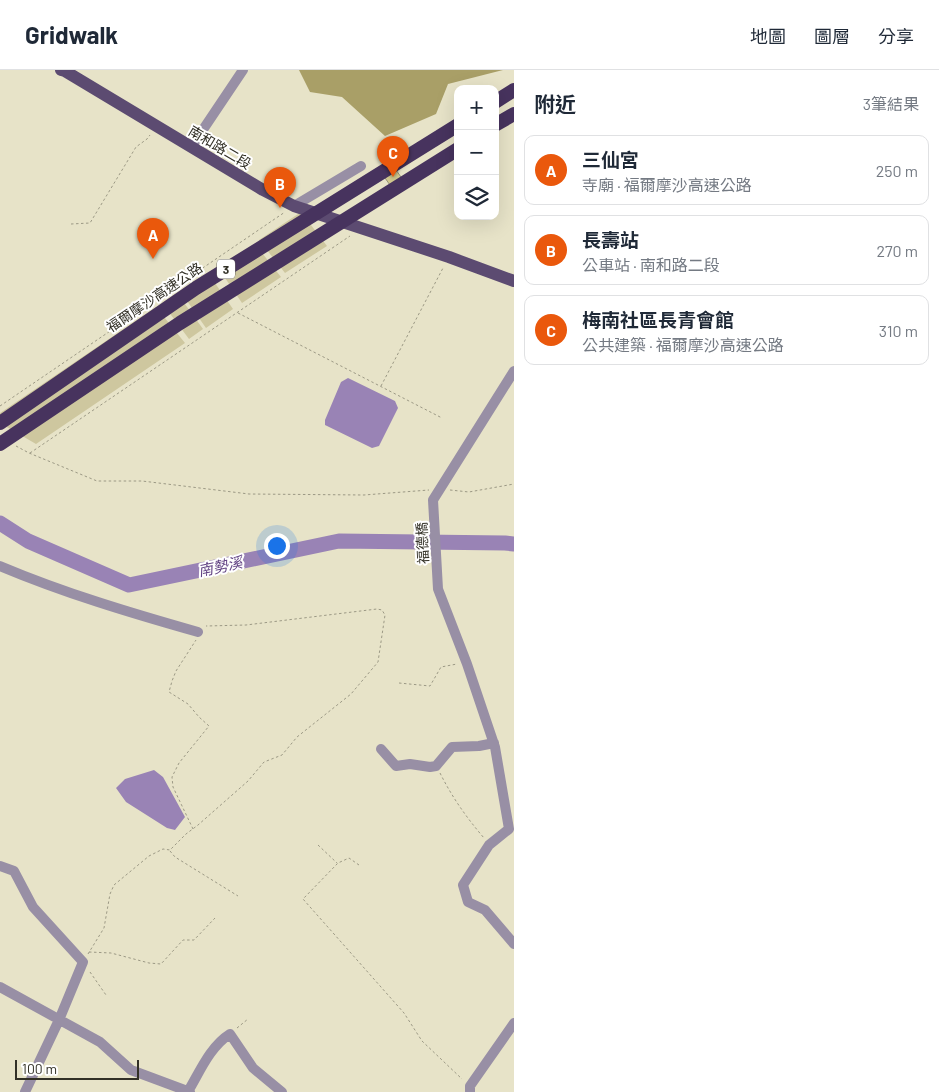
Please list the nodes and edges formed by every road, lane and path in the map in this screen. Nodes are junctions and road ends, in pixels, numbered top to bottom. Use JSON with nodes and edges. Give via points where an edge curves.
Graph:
{"nodes":[{"id":1,"x":61,"y":70,"type":"edge"},
{"id":2,"x":243,"y":70,"type":"edge"},
{"id":3,"x":514,"y":90,"type":"edge"},
{"id":4,"x":499,"y":99,"type":"edge"},
{"id":5,"x":514,"y":114,"type":"edge"},
{"id":6,"x":499,"y":123,"type":"edge"},
{"id":7,"x":156,"y":126,"type":"junction"},
{"id":8,"x":454,"y":127,"type":"edge"},
{"id":9,"x":192,"y":146,"type":"junction"},
{"id":10,"x":454,"y":152,"type":"edge"},
{"id":11,"x":361,"y":166,"type":"dead end"},
{"id":12,"x":294,"y":206,"type":"junction"},
{"id":13,"x":71,"y":224,"type":"dead end"},
{"id":14,"x":362,"y":228,"type":"junction"},
{"id":15,"x":448,"y":257,"type":"junction"},
{"id":16,"x":514,"y":281,"type":"edge"},
{"id":17,"x":238,"y":312,"type":"junction"},
{"id":18,"x":514,"y":372,"type":"edge"},
{"id":19,"x":381,"y":387,"type":"junction"},
{"id":20,"x":0,"y":406,"type":"edge"},
{"id":21,"x":442,"y":418,"type":"dead end"},
{"id":22,"x":0,"y":423,"type":"edge"},
{"id":23,"x":0,"y":444,"type":"edge"},
{"id":24,"x":15,"y":446,"type":"dead end"},
{"id":25,"x":29,"y":453,"type":"junction"},
{"id":26,"x":514,"y":484,"type":"edge"},
{"id":27,"x":440,"y":489,"type":"junction"},
{"id":28,"x":0,"y":566,"type":"edge"},
{"id":29,"x":198,"y":632,"type":"junction"},
{"id":30,"x":467,"y":664,"type":"junction"},
{"id":31,"x":399,"y":683,"type":"dead end"},
{"id":32,"x":494,"y":743,"type":"junction"},
{"id":33,"x":380,"y":749,"type":"dead end"},
{"id":34,"x":436,"y":766,"type":"junction"},
{"id":35,"x":193,"y":829,"type":"junction"},
{"id":36,"x":318,"y":845,"type":"dead end"},
{"id":37,"x":489,"y":845,"type":"junction"},
{"id":38,"x":170,"y":850,"type":"junction"},
{"id":39,"x":338,"y":863,"type":"junction"},
{"id":40,"x":359,"y":865,"type":"dead end"},
{"id":41,"x":0,"y":866,"type":"edge"},
{"id":42,"x":238,"y":896,"type":"dead end"},
{"id":43,"x":215,"y":918,"type":"dead end"},
{"id":44,"x":514,"y":944,"type":"edge"},
{"id":45,"x":89,"y":952,"type":"junction"},
{"id":46,"x":83,"y":962,"type":"junction"},
{"id":47,"x":0,"y":987,"type":"edge"},
{"id":48,"x":106,"y":996,"type":"dead end"},
{"id":49,"x":248,"y":1019,"type":"dead end"},
{"id":50,"x":59,"y":1020,"type":"junction"},
{"id":51,"x":514,"y":1023,"type":"edge"},
{"id":52,"x":230,"y":1034,"type":"junction"},
{"id":53,"x":470,"y":1089,"type":"edge"},
{"id":54,"x":25,"y":1092,"type":"edge"},
{"id":55,"x":189,"y":1092,"type":"edge"},
{"id":56,"x":282,"y":1092,"type":"edge"}],
"edges":[{"from":1,"to":7,"type":"main road","name":"南和路二段"},
{"from":2,"to":9,"type":"street"},
{"from":3,"to":4,"type":"highway"},
{"from":5,"to":6,"type":"highway"},
{"from":7,"to":9,"type":"main road","name":"南和路二段"},
{"from":7,"to":13,"type":"path","via":[[148,139],[136,147],[90,223]]},
{"from":8,"to":22,"type":"highway","name":"福爾摩沙高速公路","number":"3","bridge":true,"via":[[196,288]]},
{"from":9,"to":12,"type":"main road","name":"南和路二段"},
{"from":10,"to":23,"type":"highway","number":"3","bridge":true,"via":[[180,323]]},
{"from":11,"to":12,"type":"street"},
{"from":12,"to":14,"type":"main road","name":"南和路二段"},
{"from":12,"to":20,"type":"path"},
{"from":14,"to":15,"type":"main road","name":"南和路二段"},
{"from":14,"to":17,"type":"path"},
{"from":15,"to":16,"type":"main road","name":"南和路二段"},
{"from":15,"to":19,"type":"path"},
{"from":17,"to":19,"type":"path"},
{"from":17,"to":25,"type":"path"},
{"from":18,"to":27,"type":"street","name":"福德橋"},
{"from":19,"to":21,"type":"path"},
{"from":24,"to":25,"type":"path"},
{"from":25,"to":27,"type":"path","via":[[97,480],[142,481],[258,494],[364,495]]},
{"from":26,"to":27,"type":"path","via":[[469,492]]},
{"from":27,"to":30,"type":"street","name":"福德橋","via":[[433,500],[438,589]]},
{"from":28,"to":29,"type":"street","via":[[136,615]]},
{"from":29,"to":35,"type":"path","via":[[193,647],[176,671],[169,692],[188,704],[209,726],[179,763],[172,777],[173,787]]},
{"from":29,"to":35,"type":"path","via":[[203,626],[246,625],[377,609],[385,615],[378,662],[351,694],[297,737],[282,755],[264,762],[248,782]]},
{"from":30,"to":31,"type":"path","via":[[441,667],[430,686]]},
{"from":30,"to":32,"type":"street","name":"福德橋"},
{"from":32,"to":34,"type":"street","via":[[452,747]]},
{"from":32,"to":37,"type":"street","name":"福德橋","via":[[509,829]]},
{"from":33,"to":34,"type":"street","via":[[396,766]]},
{"from":34,"to":37,"type":"path","via":[[463,813]]},
{"from":35,"to":38,"type":"path"},
{"from":36,"to":39,"type":"path"},
{"from":37,"to":44,"type":"street","via":[[463,885],[468,902],[484,910]]},
{"from":38,"to":42,"type":"path","via":[[175,857]]},
{"from":38,"to":45,"type":"path","via":[[163,849],[149,856],[114,885],[104,928]]},
{"from":39,"to":40,"type":"path","via":[[349,858]]},
{"from":39,"to":53,"type":"path","via":[[302,899],[404,1013],[422,1041]]},
{"from":41,"to":46,"type":"street","via":[[14,871],[33,907]]},
{"from":43,"to":45,"type":"path","via":[[194,940],[183,940],[161,964]]},
{"from":45,"to":46,"type":"path"},
{"from":46,"to":48,"type":"path"},
{"from":46,"to":50,"type":"street"},
{"from":47,"to":50,"type":"street"},
{"from":49,"to":52,"type":"path"},
{"from":50,"to":54,"type":"street"},
{"from":50,"to":55,"type":"street","via":[[100,1042],[131,1070]]},
{"from":51,"to":53,"type":"street"},
{"from":52,"to":55,"type":"street","via":[[212,1051]]},
{"from":52,"to":56,"type":"street","via":[[253,1068]]}]}
